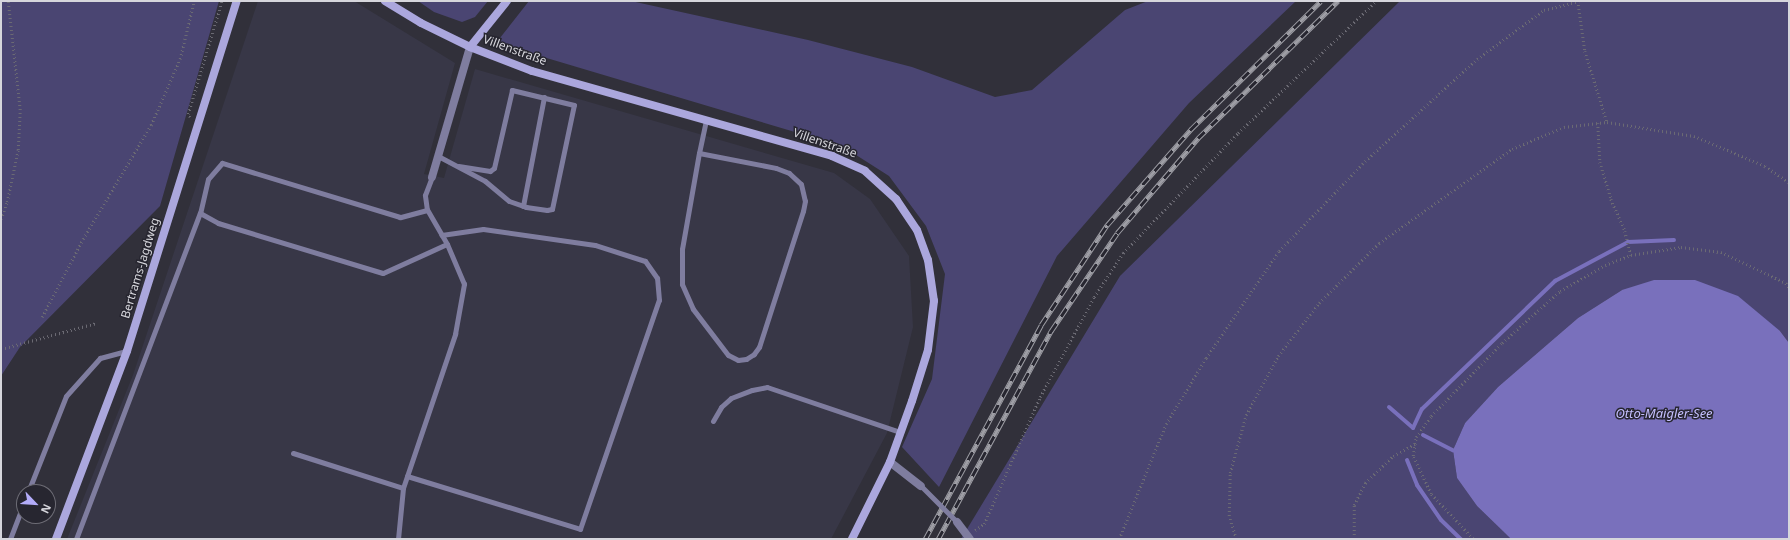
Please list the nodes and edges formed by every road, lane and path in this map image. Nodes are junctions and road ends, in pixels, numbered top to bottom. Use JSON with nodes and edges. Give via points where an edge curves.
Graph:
{"nodes":[{"id":1,"x":8,"y":1,"type":"edge"},
{"id":2,"x":194,"y":1,"type":"edge"},
{"id":3,"x":222,"y":1,"type":"edge"},
{"id":4,"x":237,"y":1,"type":"edge"},
{"id":5,"x":385,"y":1,"type":"edge"},
{"id":6,"x":507,"y":1,"type":"edge"},
{"id":7,"x":1376,"y":1,"type":"edge"},
{"id":8,"x":1578,"y":1,"type":"edge"},
{"id":9,"x":470,"y":47,"type":"junction"},
{"id":10,"x":544,"y":97,"type":"junction"},
{"id":11,"x":706,"y":120,"type":"junction"},
{"id":12,"x":1607,"y":122,"type":"junction"},
{"id":13,"x":1598,"y":123,"type":"junction"},
{"id":14,"x":196,"y":132,"type":"junction"},
{"id":15,"x":699,"y":153,"type":"junction"},
{"id":16,"x":438,"y":156,"type":"junction"},
{"id":17,"x":458,"y":166,"type":"junction"},
{"id":18,"x":432,"y":177,"type":"joint"},
{"id":19,"x":1789,"y":182,"type":"edge"},
{"id":20,"x":522,"y":206,"type":"junction"},
{"id":21,"x":427,"y":210,"type":"junction"},
{"id":22,"x":200,"y":213,"type":"junction"},
{"id":23,"x":1,"y":219,"type":"edge"},
{"id":24,"x":441,"y":235,"type":"junction"},
{"id":25,"x":447,"y":244,"type":"junction"},
{"id":26,"x":1631,"y":255,"type":"junction"},
{"id":27,"x":1789,"y":288,"type":"edge"},
{"id":28,"x":42,"y":317,"type":"dead end"},
{"id":29,"x":97,"y":323,"type":"dead end"},
{"id":30,"x":1,"y":349,"type":"edge"},
{"id":31,"x":127,"y":351,"type":"junction"},
{"id":32,"x":713,"y":421,"type":"dead end"},
{"id":33,"x":900,"y":432,"type":"junction"},
{"id":34,"x":1415,"y":444,"type":"junction"},
{"id":35,"x":293,"y":453,"type":"dead end"},
{"id":36,"x":890,"y":462,"type":"junction"},
{"id":37,"x":407,"y":476,"type":"junction"},
{"id":38,"x":31,"y":484,"type":"edge"},
{"id":39,"x":922,"y":486,"type":"joint"},
{"id":40,"x":402,"y":488,"type":"junction"},
{"id":41,"x":957,"y":522,"type":"joint"},
{"id":42,"x":16,"y":524,"type":"edge"},
{"id":43,"x":969,"y":537,"type":"edge"},
{"id":44,"x":10,"y":539,"type":"edge"},
{"id":45,"x":56,"y":539,"type":"edge"},
{"id":46,"x":76,"y":539,"type":"edge"},
{"id":47,"x":398,"y":539,"type":"edge"},
{"id":48,"x":852,"y":539,"type":"edge"},
{"id":49,"x":1119,"y":539,"type":"edge"},
{"id":50,"x":1236,"y":539,"type":"edge"},
{"id":51,"x":1354,"y":539,"type":"edge"},
{"id":52,"x":1473,"y":539,"type":"edge"}],
"edges":[{"from":1,"to":23,"type":"path","via":[[20,110],[18,150]]},
{"from":2,"to":28,"type":"path","via":[[180,60],[151,125],[83,240]]},
{"from":3,"to":14,"type":"path","via":[[188,114]]},
{"from":4,"to":14,"type":"street","name":"Bertrams-Jagdweg"},
{"from":5,"to":9,"type":"street","name":"Villenstraße","via":[[421,23]]},
{"from":6,"to":9,"type":"street"},
{"from":7,"to":43,"type":"path","via":[[1238,133],[1123,253],[1094,297],[1040,397],[984,524]]},
{"from":8,"to":12,"type":"path","via":[[1585,51]]},
{"from":8,"to":49,"type":"path","via":[[1544,10],[1477,59],[1362,164],[1279,251],[1206,358],[1166,424]]},
{"from":9,"to":11,"type":"street","name":"Villenstraße","via":[[532,71]]},
{"from":9,"to":16,"type":"street","name":"Villenstraße"},
{"from":10,"to":17,"type":"lane","via":[[512,90],[494,168],[490,171]]},
{"from":10,"to":20,"type":"lane"},
{"from":10,"to":20,"type":"lane","via":[[574,105],[570,128],[552,209]]},
{"from":11,"to":15,"type":"lane"},
{"from":11,"to":33,"type":"street","name":"Villenstraße","via":[[832,156],[866,171],[896,200],[918,230],[928,260],[934,301],[928,350]]},
{"from":12,"to":13,"type":"path"},
{"from":12,"to":19,"type":"path","via":[[1694,136],[1765,166]]},
{"from":13,"to":26,"type":"path","via":[[1600,162],[1611,199],[1626,231]]},
{"from":13,"to":50,"type":"path","via":[[1564,127],[1512,149],[1379,243],[1320,303],[1278,356],[1246,415],[1230,473],[1229,516]]},
{"from":14,"to":31,"type":"street","name":"Bertrams-Jagdweg"},
{"from":15,"to":15,"type":"lane","via":[[682,249],[682,284],[693,309],[728,355],[738,360],[746,359],[759,347],[805,201],[801,184],[789,173],[776,168]]},
{"from":16,"to":17,"type":"lane"},
{"from":16,"to":18,"type":"street","name":"Villenstraße"},
{"from":17,"to":20,"type":"lane","via":[[485,181],[502,197]]},
{"from":18,"to":21,"type":"lane","via":[[424,195]]},
{"from":21,"to":22,"type":"lane","via":[[400,217],[222,163],[208,179]]},
{"from":21,"to":24,"type":"lane"},
{"from":22,"to":25,"type":"lane","via":[[218,223],[383,273]]},
{"from":22,"to":46,"type":"lane"},
{"from":24,"to":25,"type":"lane"},
{"from":24,"to":37,"type":"lane","via":[[483,229],[595,245],[645,262],[657,278],[659,300],[580,529]]},
{"from":25,"to":37,"type":"lane","via":[[464,284],[455,334]]},
{"from":26,"to":27,"type":"path","via":[[1681,247],[1721,252],[1786,283]]},
{"from":26,"to":34,"type":"path","via":[[1605,265],[1560,291],[1502,343],[1431,416],[1416,437]]},
{"from":29,"to":30,"type":"path"},
{"from":31,"to":38,"type":"lane","via":[[100,358],[66,396]]},
{"from":31,"to":45,"type":"street","name":"Bertrams-Jagdweg"},
{"from":32,"to":33,"type":"lane","via":[[721,407],[731,398],[767,387]]},
{"from":33,"to":36,"type":"street","name":"Villenstraße"},
{"from":34,"to":51,"type":"path","via":[[1393,456],[1365,483],[1354,505]]},
{"from":34,"to":52,"type":"path","via":[[1412,456],[1431,494]]},
{"from":35,"to":40,"type":"lane"},
{"from":36,"to":39,"type":"street"},
{"from":36,"to":48,"type":"street","name":"Villenstraße"},
{"from":37,"to":40,"type":"lane"},
{"from":39,"to":41,"type":"lane","bridge":true},
{"from":40,"to":47,"type":"lane"},
{"from":41,"to":43,"type":"street"},
{"from":42,"to":44,"type":"lane"}]}
